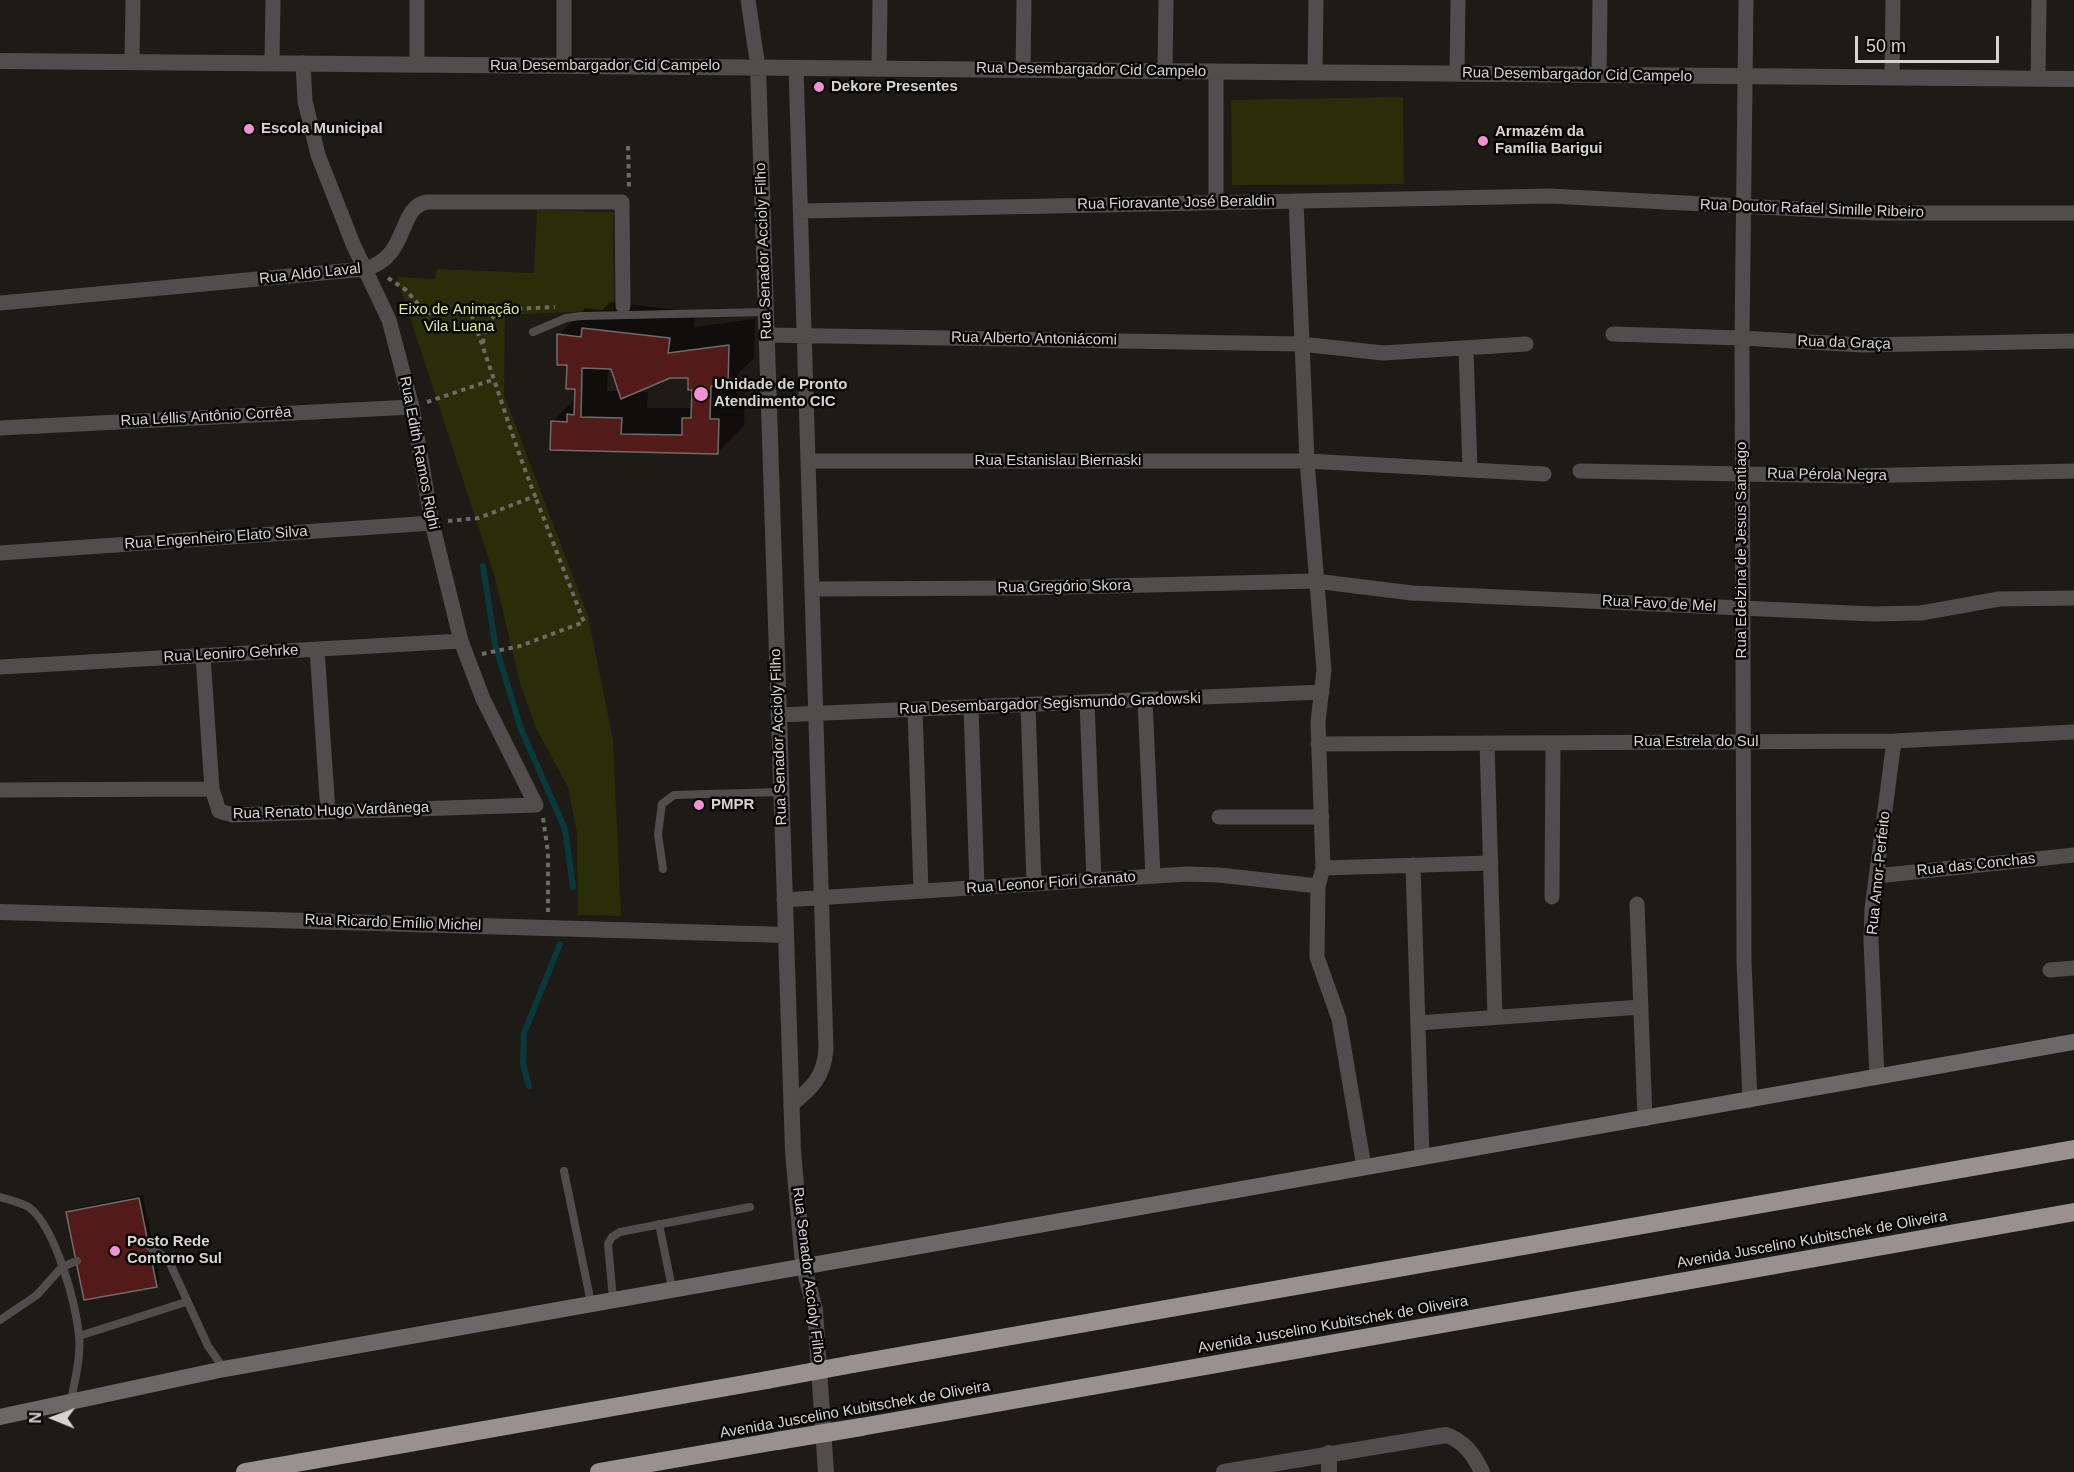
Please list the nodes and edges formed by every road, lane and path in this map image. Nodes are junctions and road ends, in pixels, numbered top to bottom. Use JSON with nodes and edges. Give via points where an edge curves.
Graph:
{"nodes":[{"id":1,"x":133,"y":0,"type":"edge"},
{"id":2,"x":273,"y":0,"type":"edge"},
{"id":3,"x":417,"y":0,"type":"edge"},
{"id":4,"x":564,"y":0,"type":"edge"},
{"id":5,"x":748,"y":0,"type":"edge"},
{"id":6,"x":880,"y":0,"type":"edge"},
{"id":7,"x":1024,"y":0,"type":"edge"},
{"id":8,"x":1166,"y":0,"type":"edge"},
{"id":9,"x":1316,"y":0,"type":"edge"},
{"id":10,"x":1458,"y":0,"type":"edge"},
{"id":11,"x":1600,"y":0,"type":"edge"},
{"id":12,"x":1746,"y":0,"type":"edge"},
{"id":13,"x":1893,"y":0,"type":"edge"},
{"id":14,"x":2038,"y":0,"type":"edge"},
{"id":15,"x":0,"y":61,"type":"edge"},
{"id":16,"x":132,"y":62,"type":"junction"},
{"id":17,"x":272,"y":63,"type":"junction"},
{"id":18,"x":303,"y":63,"type":"junction"},
{"id":19,"x":417,"y":65,"type":"junction"},
{"id":20,"x":564,"y":66,"type":"junction"},
{"id":21,"x":758,"y":67,"type":"junction"},
{"id":22,"x":796,"y":68,"type":"junction"},
{"id":23,"x":879,"y":69,"type":"junction"},
{"id":24,"x":1023,"y":70,"type":"junction"},
{"id":25,"x":1165,"y":71,"type":"junction"},
{"id":26,"x":1216,"y":72,"type":"junction"},
{"id":27,"x":1315,"y":72,"type":"junction"},
{"id":28,"x":1457,"y":74,"type":"junction"},
{"id":29,"x":1599,"y":75,"type":"junction"},
{"id":30,"x":1745,"y":76,"type":"junction"},
{"id":31,"x":1892,"y":77,"type":"junction"},
{"id":32,"x":2038,"y":79,"type":"junction"},
{"id":33,"x":2074,"y":79,"type":"edge"},
{"id":34,"x":628,"y":146,"type":"dead end"},
{"id":35,"x":1551,"y":196,"type":"joint"},
{"id":36,"x":1296,"y":201,"type":"junction"},
{"id":37,"x":622,"y":202,"type":"junction"},
{"id":38,"x":1216,"y":203,"type":"junction"},
{"id":39,"x":1743,"y":207,"type":"junction"},
{"id":40,"x":801,"y":211,"type":"junction"},
{"id":41,"x":2074,"y":213,"type":"edge"},
{"id":42,"x":365,"y":269,"type":"junction"},
{"id":43,"x":0,"y":303,"type":"edge"},
{"id":44,"x":567,"y":306,"type":"dead end"},
{"id":45,"x":623,"y":306,"type":"dead end"},
{"id":46,"x":500,"y":310,"type":"junction"},
{"id":47,"x":471,"y":311,"type":"junction"},
{"id":48,"x":766,"y":312,"type":"junction"},
{"id":49,"x":533,"y":332,"type":"dead end"},
{"id":50,"x":767,"y":334,"type":"junction"},
{"id":51,"x":1613,"y":334,"type":"dead end"},
{"id":52,"x":805,"y":335,"type":"junction"},
{"id":53,"x":1742,"y":338,"type":"junction"},
{"id":54,"x":2074,"y":341,"type":"edge"},
{"id":55,"x":1301,"y":344,"type":"junction"},
{"id":56,"x":1526,"y":344,"type":"dead end"},
{"id":57,"x":483,"y":346,"type":"junction"},
{"id":58,"x":1466,"y":349,"type":"junction"},
{"id":59,"x":495,"y":379,"type":"junction"},
{"id":60,"x":412,"y":407,"type":"junction"},
{"id":61,"x":0,"y":428,"type":"edge"},
{"id":62,"x":808,"y":461,"type":"junction"},
{"id":63,"x":1307,"y":461,"type":"junction"},
{"id":64,"x":1470,"y":470,"type":"junction"},
{"id":65,"x":1580,"y":471,"type":"dead end"},
{"id":66,"x":2074,"y":471,"type":"edge"},
{"id":67,"x":1742,"y":472,"type":"junction"},
{"id":68,"x":1544,"y":474,"type":"dead end"},
{"id":69,"x":535,"y":496,"type":"junction"},
{"id":70,"x":432,"y":523,"type":"junction"},
{"id":71,"x":0,"y":553,"type":"edge"},
{"id":72,"x":1315,"y":581,"type":"junction"},
{"id":73,"x":813,"y":589,"type":"junction"},
{"id":74,"x":2074,"y":598,"type":"edge"},
{"id":75,"x":1743,"y":608,"type":"junction"},
{"id":76,"x":461,"y":641,"type":"junction"},
{"id":77,"x":317,"y":649,"type":"junction"},
{"id":78,"x":202,"y":656,"type":"junction"},
{"id":79,"x":467,"y":657,"type":"junction"},
{"id":80,"x":0,"y":667,"type":"edge"},
{"id":81,"x":1322,"y":692,"type":"junction"},
{"id":82,"x":1145,"y":700,"type":"junction"},
{"id":83,"x":1087,"y":702,"type":"junction"},
{"id":84,"x":1028,"y":705,"type":"junction"},
{"id":85,"x":971,"y":707,"type":"junction"},
{"id":86,"x":915,"y":709,"type":"junction"},
{"id":87,"x":817,"y":714,"type":"junction"},
{"id":88,"x":778,"y":715,"type":"junction"},
{"id":89,"x":2074,"y":732,"type":"edge"},
{"id":90,"x":1743,"y":741,"type":"junction"},
{"id":91,"x":1894,"y":741,"type":"junction"},
{"id":92,"x":1553,"y":742,"type":"junction"},
{"id":93,"x":1487,"y":743,"type":"junction"},
{"id":94,"x":1318,"y":744,"type":"junction"},
{"id":95,"x":212,"y":789,"type":"junction"},
{"id":96,"x":0,"y":790,"type":"edge"},
{"id":97,"x":781,"y":792,"type":"junction"},
{"id":98,"x":536,"y":805,"type":"junction"},
{"id":99,"x":328,"y":812,"type":"junction"},
{"id":100,"x":1219,"y":817,"type":"dead end"},
{"id":101,"x":1322,"y":817,"type":"junction"},
{"id":102,"x":2074,"y":855,"type":"edge"},
{"id":103,"x":1491,"y":863,"type":"junction"},
{"id":104,"x":1413,"y":865,"type":"junction"},
{"id":105,"x":1323,"y":868,"type":"junction"},
{"id":106,"x":663,"y":869,"type":"dead end"},
{"id":107,"x":1153,"y":876,"type":"junction"},
{"id":108,"x":1877,"y":876,"type":"junction"},
{"id":109,"x":1094,"y":880,"type":"junction"},
{"id":110,"x":1034,"y":884,"type":"junction"},
{"id":111,"x":1318,"y":886,"type":"junction"},
{"id":112,"x":977,"y":887,"type":"junction"},
{"id":113,"x":921,"y":891,"type":"junction"},
{"id":114,"x":1552,"y":897,"type":"dead end"},
{"id":115,"x":821,"y":898,"type":"junction"},
{"id":116,"x":784,"y":900,"type":"junction"},
{"id":117,"x":1637,"y":904,"type":"dead end"},
{"id":118,"x":0,"y":912,"type":"edge"},
{"id":119,"x":548,"y":928,"type":"junction"},
{"id":120,"x":786,"y":935,"type":"junction"},
{"id":121,"x":2074,"y":968,"type":"edge"},
{"id":122,"x":2050,"y":970,"type":"dead end"},
{"id":123,"x":1641,"y":1007,"type":"junction"},
{"id":124,"x":1495,"y":1017,"type":"junction"},
{"id":125,"x":1418,"y":1023,"type":"junction"},
{"id":126,"x":2074,"y":1042,"type":"edge"},
{"id":127,"x":1877,"y":1077,"type":"junction"},
{"id":128,"x":1750,"y":1101,"type":"junction"},
{"id":129,"x":791,"y":1105,"type":"junction"},
{"id":130,"x":1646,"y":1119,"type":"junction"},
{"id":131,"x":2074,"y":1149,"type":"edge"},
{"id":132,"x":1422,"y":1157,"type":"junction"},
{"id":133,"x":1364,"y":1167,"type":"junction"},
{"id":134,"x":564,"y":1171,"type":"dead end"},
{"id":135,"x":0,"y":1197,"type":"edge"},
{"id":136,"x":750,"y":1207,"type":"dead end"},
{"id":137,"x":2074,"y":1212,"type":"edge"},
{"id":138,"x":659,"y":1224,"type":"junction"},
{"id":139,"x":150,"y":1247,"type":"dead end"},
{"id":140,"x":77,"y":1261,"type":"dead end"},
{"id":141,"x":803,"y":1264,"type":"junction"},
{"id":142,"x":62,"y":1267,"type":"junction"},
{"id":143,"x":672,"y":1288,"type":"junction"},
{"id":144,"x":613,"y":1299,"type":"junction"},
{"id":145,"x":186,"y":1302,"type":"junction"},
{"id":146,"x":591,"y":1303,"type":"junction"},
{"id":147,"x":0,"y":1320,"type":"edge"},
{"id":148,"x":79,"y":1336,"type":"junction"},
{"id":149,"x":224,"y":1369,"type":"junction"},
{"id":150,"x":71,"y":1400,"type":"junction"},
{"id":151,"x":0,"y":1417,"type":"edge"},
{"id":152,"x":1329,"y":1453,"type":"junction"},
{"id":153,"x":245,"y":1472,"type":"edge"},
{"id":154,"x":599,"y":1472,"type":"edge"},
{"id":155,"x":826,"y":1472,"type":"edge"},
{"id":156,"x":1224,"y":1472,"type":"edge"},
{"id":157,"x":1329,"y":1472,"type":"edge"},
{"id":158,"x":1481,"y":1472,"type":"edge"}],
"edges":[{"from":1,"to":16,"type":"street"},
{"from":2,"to":17,"type":"street"},
{"from":3,"to":19,"type":"street"},
{"from":4,"to":20,"type":"street"},
{"from":5,"to":21,"type":"street","name":"Rua Senador Accioly Filho"},
{"from":6,"to":23,"type":"street"},
{"from":7,"to":24,"type":"street"},
{"from":8,"to":25,"type":"street"},
{"from":9,"to":27,"type":"street"},
{"from":10,"to":28,"type":"street"},
{"from":11,"to":29,"type":"street"},
{"from":12,"to":30,"type":"street","name":"Rua Edelzina de Jesus Santiago"},
{"from":13,"to":31,"type":"street"},
{"from":14,"to":32,"type":"street"},
{"from":15,"to":16,"type":"street","name":"Rua Desembargador Cid Campelo"},
{"from":16,"to":17,"type":"street","name":"Rua Desembargador Cid Campelo"},
{"from":17,"to":18,"type":"street","name":"Rua Desembargador Cid Campelo"},
{"from":18,"to":19,"type":"street","name":"Rua Desembargador Cid Campelo"},
{"from":18,"to":42,"type":"street","name":"Rua Edith Ramos Righi","via":[[305,101],[318,155]]},
{"from":19,"to":20,"type":"street","name":"Rua Desembargador Cid Campelo"},
{"from":20,"to":21,"type":"street","name":"Rua Desembargador Cid Campelo"},
{"from":21,"to":22,"type":"street","name":"Rua Desembargador Cid Campelo"},
{"from":21,"to":48,"type":"street","name":"Rua Senador Accioly Filho"},
{"from":22,"to":23,"type":"street","name":"Rua Desembargador Cid Campelo"},
{"from":22,"to":40,"type":"street"},
{"from":23,"to":24,"type":"street","name":"Rua Desembargador Cid Campelo"},
{"from":24,"to":25,"type":"street","name":"Rua Desembargador Cid Campelo"},
{"from":25,"to":26,"type":"street","name":"Rua Desembargador Cid Campelo"},
{"from":26,"to":27,"type":"street","name":"Rua Desembargador Cid Campelo"},
{"from":26,"to":38,"type":"street"},
{"from":27,"to":28,"type":"street","name":"Rua Desembargador Cid Campelo"},
{"from":28,"to":29,"type":"street","name":"Rua Desembargador Cid Campelo"},
{"from":29,"to":30,"type":"street","name":"Rua Desembargador Cid Campelo"},
{"from":30,"to":31,"type":"street","name":"Rua Desembargador Cid Campelo"},
{"from":30,"to":39,"type":"street","name":"Rua Edelzina de Jesus Santiago"},
{"from":31,"to":32,"type":"street","name":"Rua Desembargador Cid Campelo"},
{"from":32,"to":33,"type":"street","name":"Rua Desembargador Cid Campelo"},
{"from":34,"to":37,"type":"path","via":[[629,187]]},
{"from":35,"to":36,"type":"street","name":"Rua Fioravante José Beraldin"},
{"from":35,"to":39,"type":"street","name":"Rua Doutor Rafael Simille Ribeiro"},
{"from":36,"to":38,"type":"street","name":"Rua Fioravante José Beraldin"},
{"from":36,"to":55,"type":"street"},
{"from":37,"to":42,"type":"street","name":"Rua Aldo Laval","via":[[420,203],[409,216],[393,252],[385,261]]},
{"from":37,"to":45,"type":"street"},
{"from":38,"to":40,"type":"street","name":"Rua Fioravante José Beraldin"},
{"from":39,"to":41,"type":"street","name":"Rua Doutor Rafael Simille Ribeiro","via":[[1876,213]]},
{"from":39,"to":53,"type":"street","name":"Rua Edelzina de Jesus Santiago"},
{"from":40,"to":52,"type":"street"},
{"from":42,"to":43,"type":"street","name":"Rua Aldo Laval"},
{"from":42,"to":47,"type":"path","via":[[400,285],[426,313]]},
{"from":42,"to":60,"type":"street","name":"Rua Edith Ramos Righi","via":[[389,320]]},
{"from":44,"to":46,"type":"path"},
{"from":46,"to":47,"type":"path"},
{"from":46,"to":57,"type":"path","via":[[486,325]]},
{"from":47,"to":57,"type":"path"},
{"from":48,"to":49,"type":"lane","via":[[581,316]]},
{"from":48,"to":50,"type":"street","name":"Rua Senador Accioly Filho"},
{"from":50,"to":52,"type":"street","name":"Rua Alberto Antoniácomi"},
{"from":50,"to":88,"type":"street","name":"Rua Senador Accioly Filho"},
{"from":51,"to":53,"type":"street","name":"Rua da Graça"},
{"from":52,"to":55,"type":"street","name":"Rua Alberto Antoniácomi"},
{"from":52,"to":62,"type":"street"},
{"from":53,"to":54,"type":"street","name":"Rua da Graça","via":[[1862,345]]},
{"from":53,"to":67,"type":"street","name":"Rua Edelzina de Jesus Santiago"},
{"from":55,"to":58,"type":"street","name":"Rua Alberto Antoniácomi","via":[[1383,353]]},
{"from":55,"to":63,"type":"street"},
{"from":56,"to":58,"type":"street","name":"Rua Alberto Antoniácomi"},
{"from":57,"to":59,"type":"path"},
{"from":58,"to":64,"type":"street"},
{"from":59,"to":60,"type":"path"},
{"from":59,"to":69,"type":"path","via":[[506,423]]},
{"from":60,"to":61,"type":"street","name":"Rua Léllis Antônio Corrêa"},
{"from":60,"to":70,"type":"street","name":"Rua Edith Ramos Righi"},
{"from":62,"to":63,"type":"street","name":"Rua Estanislau Biernaski"},
{"from":62,"to":73,"type":"street"},
{"from":63,"to":64,"type":"street","name":"Rua Estanislau Biernaski"},
{"from":63,"to":72,"type":"street"},
{"from":64,"to":68,"type":"street","name":"Rua Estanislau Biernaski"},
{"from":65,"to":67,"type":"street","name":"Rua Pérola Negra"},
{"from":66,"to":67,"type":"street","name":"Rua Pérola Negra","via":[[1865,476]]},
{"from":67,"to":75,"type":"street","name":"Rua Edelzina de Jesus Santiago"},
{"from":69,"to":70,"type":"path","via":[[479,518]]},
{"from":69,"to":79,"type":"path","via":[[584,622],[520,646]]},
{"from":70,"to":71,"type":"street","name":"Rua Engenheiro Elato Silva"},
{"from":70,"to":76,"type":"street","name":"Rua Edith Ramos Righi"},
{"from":72,"to":73,"type":"street","name":"Rua Gregório Skora"},
{"from":72,"to":75,"type":"street","name":"Rua Favo de Mel","via":[[1412,593]]},
{"from":72,"to":81,"type":"street","via":[[1324,670]]},
{"from":73,"to":87,"type":"street"},
{"from":74,"to":75,"type":"street","name":"Rua Favo de Mel","via":[[1999,599],[1895,614]]},
{"from":75,"to":90,"type":"street","name":"Rua Edelzina de Jesus Santiago"},
{"from":76,"to":77,"type":"street","name":"Rua Leoniro Gehrke"},
{"from":76,"to":79,"type":"street","name":"Rua Edith Ramos Righi"},
{"from":77,"to":78,"type":"street","name":"Rua Leoniro Gehrke"},
{"from":77,"to":99,"type":"street"},
{"from":78,"to":80,"type":"street","name":"Rua Leoniro Gehrke"},
{"from":78,"to":95,"type":"street"},
{"from":79,"to":98,"type":"street","name":"Rua Edith Ramos Righi","via":[[483,699]]},
{"from":81,"to":82,"type":"street","name":"Rua Desembargador Segismundo Gradowski"},
{"from":81,"to":94,"type":"street"},
{"from":82,"to":83,"type":"street","name":"Rua Desembargador Segismundo Gradowski"},
{"from":82,"to":107,"type":"street"},
{"from":83,"to":84,"type":"street","name":"Rua Desembargador Segismundo Gradowski"},
{"from":83,"to":109,"type":"street"},
{"from":84,"to":85,"type":"street","name":"Rua Desembargador Segismundo Gradowski"},
{"from":84,"to":110,"type":"street"},
{"from":85,"to":86,"type":"street","name":"Rua Desembargador Segismundo Gradowski"},
{"from":85,"to":112,"type":"street"},
{"from":86,"to":87,"type":"street","name":"Rua Desembargador Segismundo Gradowski"},
{"from":86,"to":113,"type":"street"},
{"from":87,"to":88,"type":"street","name":"Rua Desembargador Segismundo Gradowski"},
{"from":87,"to":115,"type":"street"},
{"from":88,"to":97,"type":"street","name":"Rua Senador Accioly Filho"},
{"from":89,"to":91,"type":"street","name":"Rua Estrela do Sul"},
{"from":90,"to":91,"type":"street","name":"Rua Estrela do Sul"},
{"from":90,"to":92,"type":"street","name":"Rua Estrela do Sul"},
{"from":90,"to":128,"type":"street","name":"Rua Edelzina de Jesus Santiago","via":[[1744,962]]},
{"from":91,"to":108,"type":"street","name":"Rua Amor-Perfeito"},
{"from":92,"to":93,"type":"street","name":"Rua Estrela do Sul"},
{"from":92,"to":114,"type":"street"},
{"from":93,"to":94,"type":"street","name":"Rua Estrela do Sul"},
{"from":93,"to":103,"type":"street"},
{"from":94,"to":101,"type":"street"},
{"from":95,"to":96,"type":"street"},
{"from":95,"to":99,"type":"street","name":"Rua Renato Hugo Vardânega","via":[[219,811],[226,814]]},
{"from":97,"to":106,"type":"lane","via":[[674,795],[662,804],[658,834]]},
{"from":97,"to":116,"type":"street","name":"Rua Senador Accioly Filho"},
{"from":98,"to":99,"type":"street","name":"Rua Renato Hugo Vardânega"},
{"from":98,"to":119,"type":"path","via":[[548,840]]},
{"from":100,"to":101,"type":"street"},
{"from":101,"to":105,"type":"street"},
{"from":102,"to":108,"type":"street","name":"Rua das Conchas"},
{"from":103,"to":104,"type":"street"},
{"from":103,"to":124,"type":"street"},
{"from":104,"to":105,"type":"street"},
{"from":104,"to":125,"type":"street"},
{"from":105,"to":111,"type":"street"},
{"from":107,"to":109,"type":"street","name":"Rua Leonor Fiori Granato"},
{"from":107,"to":111,"type":"street","name":"Rua Leonor Fiori Granato","via":[[1219,875]]},
{"from":108,"to":127,"type":"street","name":"Rua Amor-Perfeito","via":[[1871,941]]},
{"from":109,"to":110,"type":"street","name":"Rua Leonor Fiori Granato"},
{"from":110,"to":112,"type":"street","name":"Rua Leonor Fiori Granato"},
{"from":111,"to":133,"type":"street","via":[[1317,957],[1341,1027]]},
{"from":112,"to":113,"type":"street","name":"Rua Leonor Fiori Granato"},
{"from":113,"to":115,"type":"street","name":"Rua Leonor Fiori Granato"},
{"from":115,"to":116,"type":"street","name":"Rua Leonor Fiori Granato"},
{"from":115,"to":129,"type":"street","via":[[825,1065],[812,1088]]},
{"from":116,"to":120,"type":"street","name":"Rua Senador Accioly Filho"},
{"from":117,"to":123,"type":"street"},
{"from":118,"to":119,"type":"street","name":"Rua Ricardo Emílio Michel"},
{"from":119,"to":120,"type":"street","name":"Rua Ricardo Emílio Michel"},
{"from":120,"to":129,"type":"street","name":"Rua Senador Accioly Filho"},
{"from":121,"to":122,"type":"street"},
{"from":123,"to":124,"type":"street"},
{"from":123,"to":130,"type":"street"},
{"from":124,"to":125,"type":"street"},
{"from":125,"to":132,"type":"street"},
{"from":126,"to":127,"type":"main road"},
{"from":127,"to":128,"type":"main road"},
{"from":128,"to":130,"type":"main road"},
{"from":129,"to":141,"type":"street","name":"Rua Senador Accioly Filho"},
{"from":130,"to":132,"type":"main road"},
{"from":131,"to":153,"type":"highway","bridge":true},
{"from":132,"to":133,"type":"main road"},
{"from":133,"to":141,"type":"main road"},
{"from":134,"to":146,"type":"lane"},
{"from":135,"to":142,"type":"lane","via":[[29,1208],[50,1233]]},
{"from":136,"to":138,"type":"lane"},
{"from":137,"to":154,"type":"highway","name":"Avenida Juscelino Kubitschek de Oliveira","bridge":true},
{"from":138,"to":143,"type":"lane"},
{"from":138,"to":144,"type":"lane","via":[[612,1237],[608,1244]]},
{"from":139,"to":145,"type":"lane","via":[[168,1259]]},
{"from":140,"to":142,"type":"lane"},
{"from":141,"to":143,"type":"main road"},
{"from":141,"to":155,"type":"street","name":"Rua Senador Accioly Filho","via":[[816,1318]]},
{"from":142,"to":147,"type":"lane","via":[[37,1295]]},
{"from":142,"to":148,"type":"lane"},
{"from":143,"to":144,"type":"main road"},
{"from":144,"to":146,"type":"main road"},
{"from":145,"to":148,"type":"lane"},
{"from":145,"to":149,"type":"lane"},
{"from":146,"to":149,"type":"main road"},
{"from":148,"to":150,"type":"lane"},
{"from":149,"to":150,"type":"main road"},
{"from":150,"to":151,"type":"main road"},
{"from":152,"to":156,"type":"street"},
{"from":152,"to":157,"type":"street"},
{"from":152,"to":158,"type":"street","via":[[1446,1435],[1466,1447]]}]}
